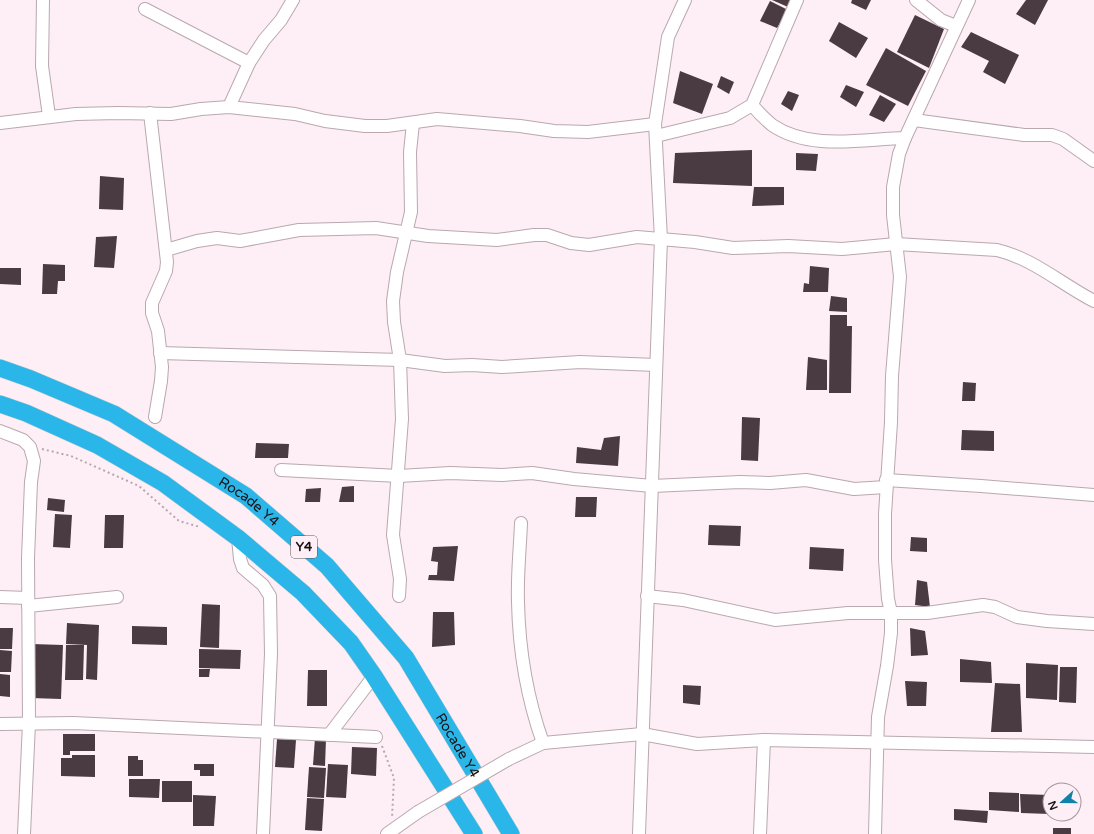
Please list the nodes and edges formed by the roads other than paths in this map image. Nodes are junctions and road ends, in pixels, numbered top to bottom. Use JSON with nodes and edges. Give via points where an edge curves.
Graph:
{"nodes":[{"id":1,"x":43,"y":0,"type":"edge"},
{"id":2,"x":293,"y":0,"type":"edge"},
{"id":3,"x":685,"y":0,"type":"edge"},
{"id":4,"x":797,"y":0,"type":"edge"},
{"id":5,"x":916,"y":0,"type":"edge"},
{"id":6,"x":969,"y":0,"type":"edge"},
{"id":7,"x":145,"y":10,"type":"dead end"},
{"id":8,"x":956,"y":26,"type":"junction"},
{"id":9,"x":249,"y":63,"type":"junction"},
{"id":10,"x":752,"y":105,"type":"junction"},
{"id":11,"x":229,"y":107,"type":"junction"},
{"id":12,"x":150,"y":113,"type":"junction"},
{"id":13,"x":49,"y":116,"type":"junction"},
{"id":14,"x":914,"y":120,"type":"junction"},
{"id":15,"x":0,"y":123,"type":"edge"},
{"id":16,"x":413,"y":123,"type":"junction"},
{"id":17,"x":655,"y":130,"type":"junction"},
{"id":18,"x":905,"y":138,"type":"junction"},
{"id":19,"x":1094,"y":161,"type":"edge"},
{"id":20,"x":407,"y":233,"type":"junction"},
{"id":21,"x":661,"y":239,"type":"junction"},
{"id":22,"x":896,"y":244,"type":"junction"},
{"id":23,"x":166,"y":250,"type":"junction"},
{"id":24,"x":1094,"y":301,"type":"edge"},
{"id":25,"x":160,"y":353,"type":"junction"},
{"id":26,"x":400,"y":360,"type":"junction"},
{"id":27,"x":656,"y":365,"type":"junction"},
{"id":28,"x":0,"y":368,"type":"edge"},
{"id":29,"x":0,"y":404,"type":"edge"},
{"id":30,"x":155,"y":417,"type":"dead end"},
{"id":31,"x":0,"y":431,"type":"edge"},
{"id":32,"x":281,"y":470,"type":"dead end"},
{"id":33,"x":399,"y":476,"type":"junction"},
{"id":34,"x":886,"y":483,"type":"junction"},
{"id":35,"x":652,"y":486,"type":"junction"},
{"id":36,"x":1094,"y":495,"type":"edge"},
{"id":37,"x":521,"y":523,"type":"dead end"},
{"id":38,"x":238,"y":538,"type":"junction"},
{"id":39,"x":399,"y":596,"type":"dead end"},
{"id":40,"x":647,"y":596,"type":"junction"},
{"id":41,"x":0,"y":597,"type":"edge"},
{"id":42,"x":117,"y":597,"type":"dead end"},
{"id":43,"x":28,"y":602,"type":"junction"},
{"id":44,"x":891,"y":613,"type":"junction"},
{"id":45,"x":1094,"y":624,"type":"edge"},
{"id":46,"x":374,"y":676,"type":"junction"},
{"id":47,"x":29,"y":723,"type":"junction"},
{"id":48,"x":0,"y":724,"type":"edge"},
{"id":49,"x":268,"y":732,"type":"junction"},
{"id":50,"x":642,"y":734,"type":"junction"},
{"id":51,"x":329,"y":735,"type":"junction"},
{"id":52,"x":376,"y":737,"type":"road end"},
{"id":53,"x":764,"y":740,"type":"junction"},
{"id":54,"x":876,"y":742,"type":"junction"},
{"id":55,"x":543,"y":744,"type":"junction"},
{"id":56,"x":1094,"y":747,"type":"edge"},
{"id":57,"x":264,"y":833,"type":"edge"},
{"id":58,"x":392,"y":833,"type":"edge"},
{"id":59,"x":24,"y":834,"type":"edge"},
{"id":60,"x":474,"y":834,"type":"edge"},
{"id":61,"x":511,"y":834,"type":"edge"},
{"id":62,"x":639,"y":834,"type":"edge"},
{"id":63,"x":760,"y":834,"type":"edge"},
{"id":64,"x":875,"y":834,"type":"edge"}],
"edges":[{"from":1,"to":13,"type":"street","via":[[42,66]]},
{"from":2,"to":9,"type":"street"},
{"from":3,"to":17,"type":"street","via":[[668,37]]},
{"from":4,"to":10,"type":"street"},
{"from":5,"to":8,"type":"street","via":[[941,20]]},
{"from":6,"to":8,"type":"street"},
{"from":7,"to":9,"type":"street"},
{"from":8,"to":14,"type":"street"},
{"from":9,"to":11,"type":"street"},
{"from":10,"to":17,"type":"street","via":[[730,118]]},
{"from":10,"to":18,"type":"street","via":[[780,130],[807,138],[836,142]]},
{"from":11,"to":12,"type":"street","via":[[172,114]]},
{"from":11,"to":16,"type":"street","via":[[295,114],[365,126]]},
{"from":12,"to":13,"type":"street"},
{"from":12,"to":23,"type":"street"},
{"from":13,"to":15,"type":"street"},
{"from":14,"to":18,"type":"street"},
{"from":14,"to":19,"type":"street","via":[[1024,135],[1052,135],[1063,139]]},
{"from":16,"to":17,"type":"street","via":[[437,119],[588,132]]},
{"from":16,"to":20,"type":"street","via":[[410,152],[411,212]]},
{"from":17,"to":21,"type":"street"},
{"from":18,"to":22,"type":"street","via":[[899,154],[893,187]]},
{"from":20,"to":21,"type":"street","via":[[497,240],[547,235],[571,243],[589,245],[637,237]]},
{"from":20,"to":23,"type":"street","via":[[376,228],[299,230],[240,241],[217,238],[197,241]]},
{"from":20,"to":26,"type":"street","via":[[393,301]]},
{"from":21,"to":22,"type":"street","via":[[733,248],[788,246],[842,249]]},
{"from":21,"to":27,"type":"street"},
{"from":22,"to":24,"type":"street","via":[[997,250],[1012,254],[1027,260]]},
{"from":22,"to":34,"type":"street","via":[[900,277]]},
{"from":23,"to":25,"type":"street","via":[[166,271],[152,303]]},
{"from":25,"to":26,"type":"street"},
{"from":25,"to":30,"type":"street","via":[[161,381]]},
{"from":26,"to":27,"type":"street","via":[[445,366],[502,367],[580,362]]},
{"from":26,"to":33,"type":"street","via":[[402,419]]},
{"from":27,"to":35,"type":"street"},
{"from":28,"to":61,"type":"highway","name":"Rocade Y4","number":"Y4","via":[[120,418],[246,496],[327,566],[406,658]]},
{"from":29,"to":38,"type":"highway","number":"Y4","via":[[97,445],[163,482]]},
{"from":31,"to":43,"type":"street","via":[[18,438],[30,447],[34,461],[29,508]]},
{"from":32,"to":33,"type":"street"},
{"from":33,"to":35,"type":"street","via":[[532,473]]},
{"from":33,"to":39,"type":"street","via":[[394,505],[393,535],[400,579]]},
{"from":34,"to":35,"type":"street","via":[[854,489],[806,480]]},
{"from":34,"to":36,"type":"street","via":[[981,486]]},
{"from":34,"to":44,"type":"street","via":[[885,560]]},
{"from":35,"to":40,"type":"street"},
{"from":37,"to":55,"type":"street","via":[[518,602],[523,664],[534,717]]},
{"from":38,"to":46,"type":"highway","number":"Y4","via":[[303,593],[351,643]]},
{"from":38,"to":49,"type":"street","via":[[243,568],[263,585],[270,596],[272,619]]},
{"from":40,"to":44,"type":"street","via":[[683,600],[775,620],[833,614]]},
{"from":40,"to":50,"type":"street"},
{"from":41,"to":43,"type":"street"},
{"from":42,"to":43,"type":"street"},
{"from":43,"to":47,"type":"street"},
{"from":44,"to":45,"type":"street","via":[[944,612],[983,605],[995,607],[1017,617]]},
{"from":44,"to":54,"type":"street","via":[[887,666]]},
{"from":46,"to":51,"type":"street"},
{"from":46,"to":60,"type":"highway","number":"Y4"},
{"from":47,"to":48,"type":"street"},
{"from":47,"to":49,"type":"street"},
{"from":47,"to":59,"type":"street"},
{"from":49,"to":51,"type":"street"},
{"from":49,"to":57,"type":"street"},
{"from":50,"to":53,"type":"street","via":[[697,744]]},
{"from":50,"to":55,"type":"street"},
{"from":50,"to":62,"type":"street"},
{"from":51,"to":52,"type":"street"},
{"from":53,"to":54,"type":"street"},
{"from":53,"to":63,"type":"street"},
{"from":54,"to":56,"type":"street"},
{"from":54,"to":64,"type":"street"},
{"from":55,"to":58,"type":"street","bridge":true,"via":[[509,759],[418,812]]}]}
